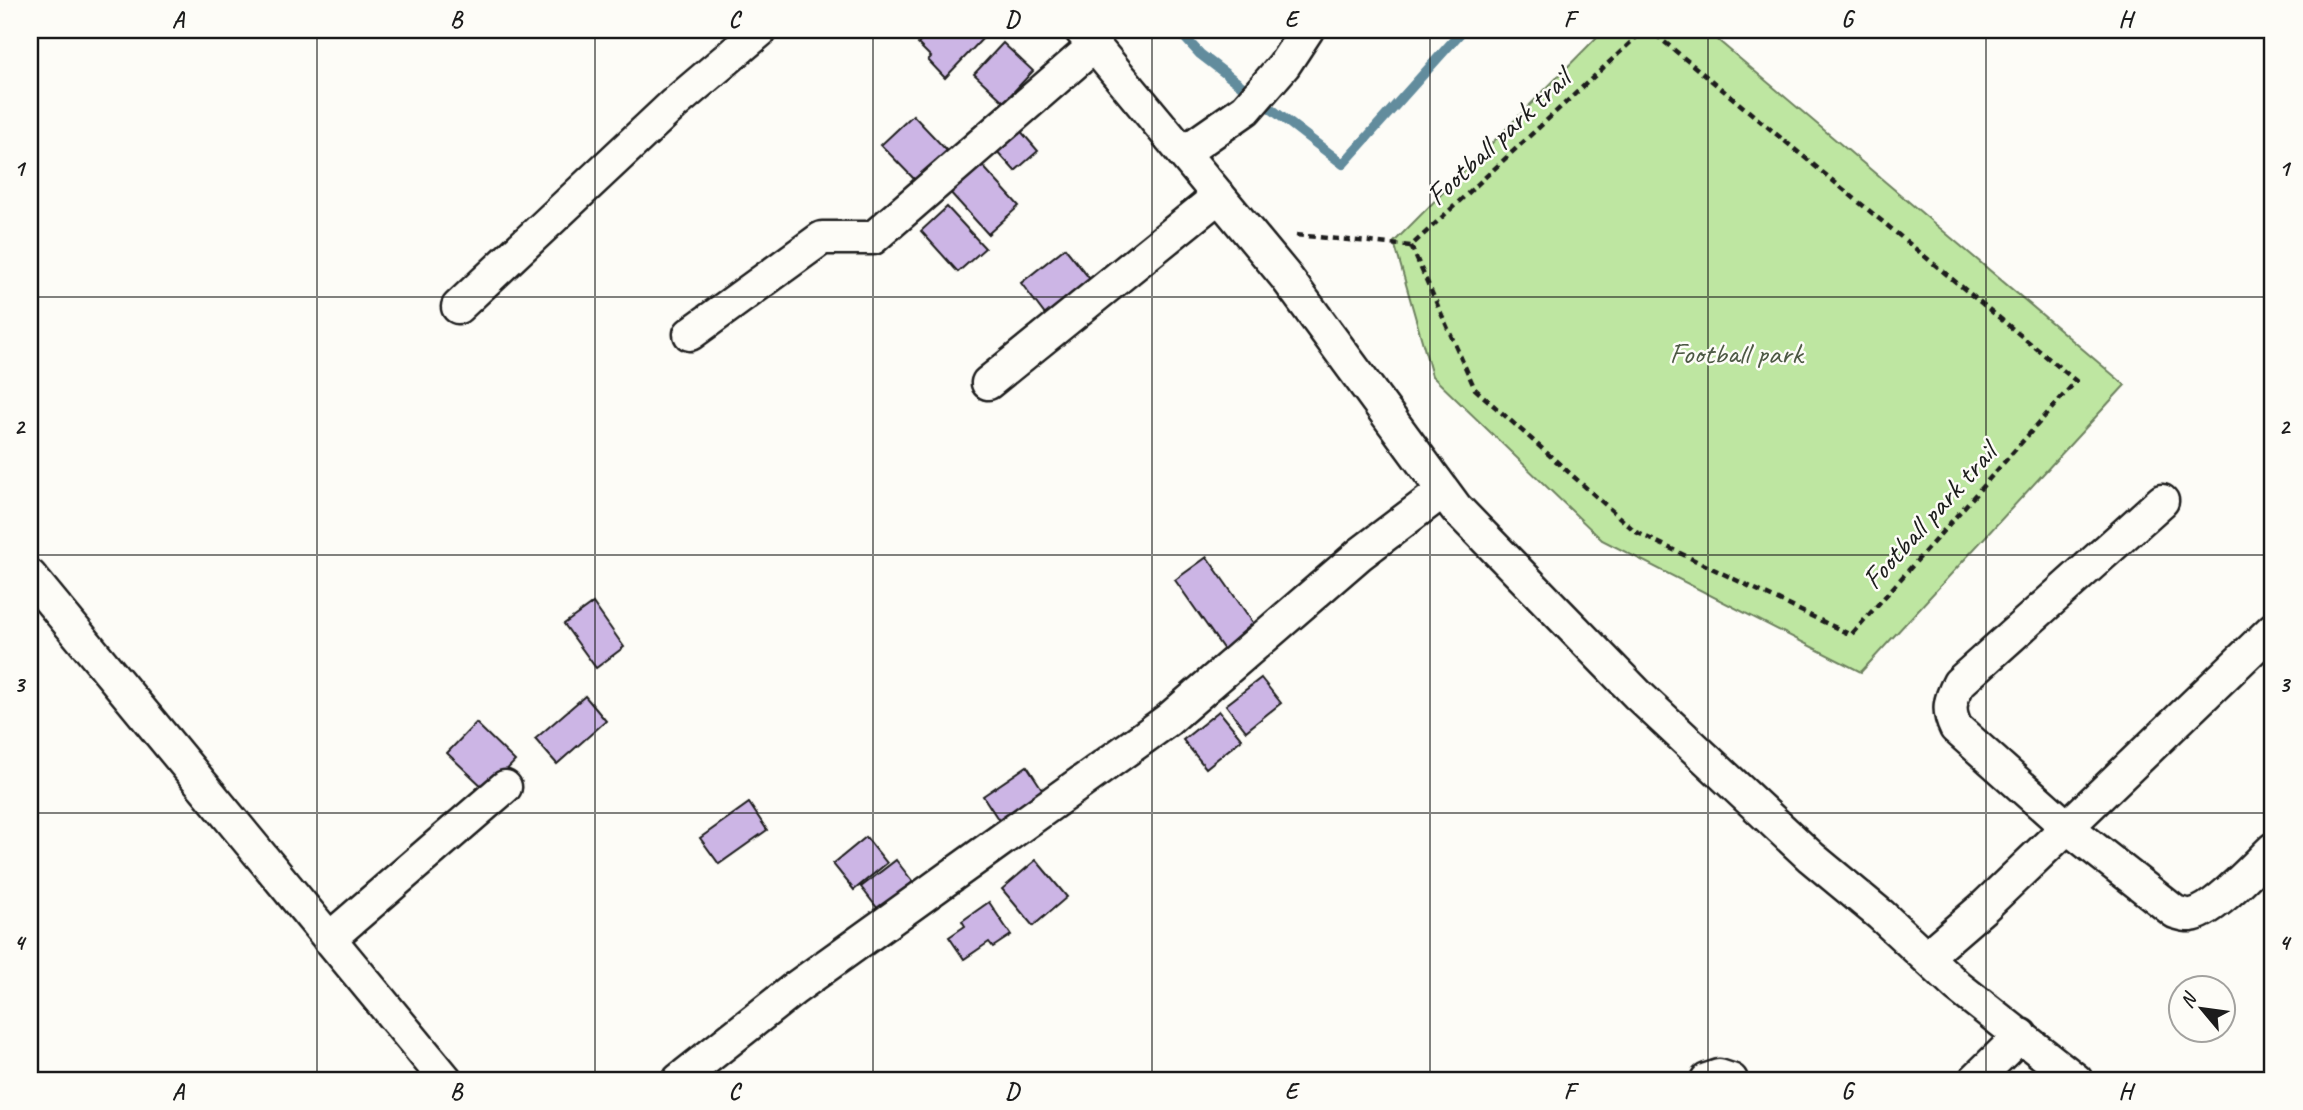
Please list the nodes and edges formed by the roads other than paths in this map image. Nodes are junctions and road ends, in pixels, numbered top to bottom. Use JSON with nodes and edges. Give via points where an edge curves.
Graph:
{"nodes":[{"id":1,"x":761,"y":30,"type":"edge"},
{"id":2,"x":1307,"y":30,"type":"edge"},
{"id":3,"x":1088,"y":38,"type":"edge"},
{"id":4,"x":1183,"y":153,"type":"junction"},
{"id":5,"x":1219,"y":196,"type":"junction"},
{"id":6,"x":458,"y":307,"type":"dead end"},
{"id":7,"x":690,"y":334,"type":"dead end"},
{"id":8,"x":988,"y":383,"type":"dead end"},
{"id":9,"x":1443,"y":491,"type":"junction"},
{"id":10,"x":2162,"y":501,"type":"dead end"},
{"id":11,"x":30,"y":576,"type":"edge"},
{"id":12,"x":2273,"y":629,"type":"edge"},
{"id":13,"x":505,"y":787,"type":"dead end"},
{"id":14,"x":2067,"y":827,"type":"junction"},
{"id":15,"x":2273,"y":849,"type":"edge"},
{"id":16,"x":329,"y":939,"type":"junction"},
{"id":17,"x":1927,"y":957,"type":"junction"},
{"id":18,"x":2021,"y":1035,"type":"junction"},
{"id":19,"x":446,"y":1080,"type":"edge"},
{"id":20,"x":679,"y":1080,"type":"edge"},
{"id":21,"x":1707,"y":1080,"type":"edge"},
{"id":22,"x":1731,"y":1080,"type":"edge"},
{"id":23,"x":1975,"y":1080,"type":"edge"},
{"id":24,"x":2076,"y":1080,"type":"edge"}],
"edges":[{"from":1,"to":6,"type":"street","via":[[674,104]]},
{"from":2,"to":4,"type":"street","via":[[1246,109]]},
{"from":3,"to":4,"type":"street"},
{"from":3,"to":7,"type":"street","via":[[873,238],[822,238]]},
{"from":4,"to":5,"type":"street"},
{"from":5,"to":8,"type":"street"},
{"from":5,"to":9,"type":"street","via":[[1286,277]]},
{"from":9,"to":17,"type":"street","via":[[1638,695],[1811,857]]},
{"from":9,"to":20,"type":"street","via":[[1360,554],[1168,720],[794,989]]},
{"from":10,"to":14,"type":"street","via":[[1959,683],[1951,698],[1949,714],[1956,728]]},
{"from":11,"to":16,"type":"street"},
{"from":12,"to":14,"type":"street"},
{"from":13,"to":16,"type":"street"},
{"from":14,"to":15,"type":"street","via":[[2175,912],[2190,916],[2228,892]]},
{"from":14,"to":17,"type":"street"},
{"from":16,"to":19,"type":"street"},
{"from":17,"to":18,"type":"street"},
{"from":18,"to":23,"type":"street"},
{"from":18,"to":24,"type":"street"},
{"from":21,"to":22,"type":"street","via":[[1719,1076]]}]}
